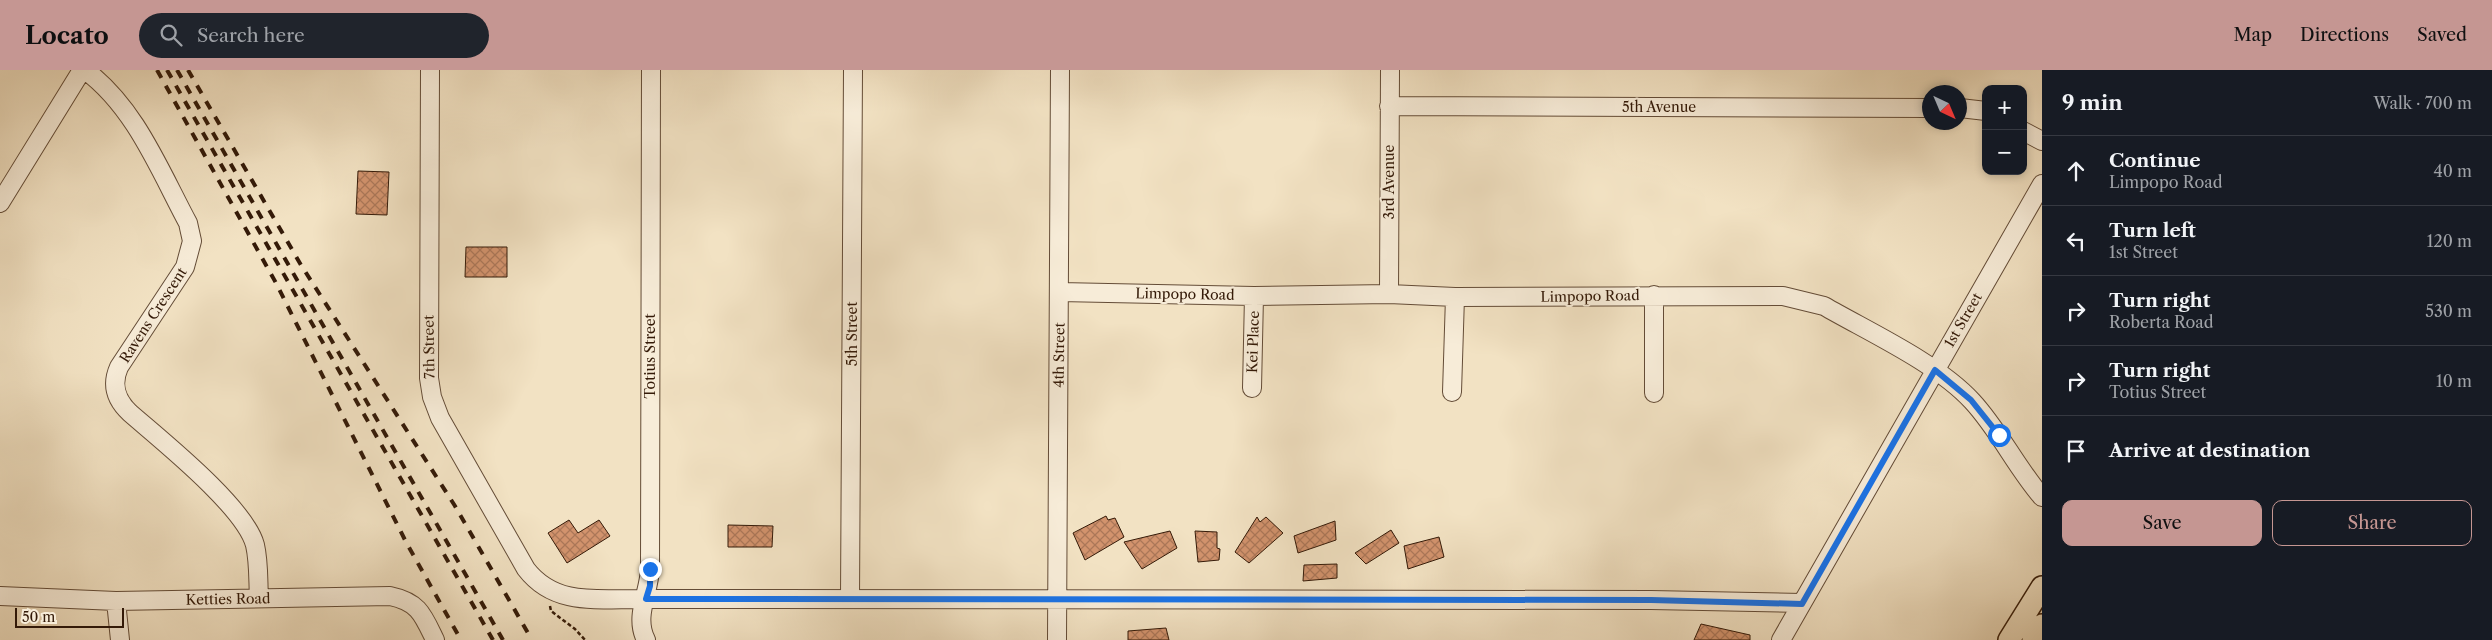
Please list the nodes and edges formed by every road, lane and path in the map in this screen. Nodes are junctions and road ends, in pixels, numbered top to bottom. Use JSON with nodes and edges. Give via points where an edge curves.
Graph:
{"nodes":[{"id":1,"x":83,"y":70,"type":"edge"},
{"id":2,"x":430,"y":70,"type":"edge"},
{"id":3,"x":651,"y":70,"type":"edge"},
{"id":4,"x":853,"y":70,"type":"edge"},
{"id":5,"x":1060,"y":70,"type":"edge"},
{"id":6,"x":1390,"y":70,"type":"edge"},
{"id":7,"x":1389,"y":106,"type":"junction"},
{"id":8,"x":1922,"y":108,"type":"edge"},
{"id":9,"x":1967,"y":109,"type":"edge"},
{"id":10,"x":1982,"y":111,"type":"edge"},
{"id":11,"x":2027,"y":133,"type":"edge"},
{"id":12,"x":2042,"y":141,"type":"edge"},
{"id":13,"x":2042,"y":184,"type":"edge"},
{"id":14,"x":0,"y":203,"type":"edge"},
{"id":15,"x":1060,"y":292,"type":"junction"},
{"id":16,"x":1389,"y":294,"type":"junction"},
{"id":17,"x":1654,"y":295,"type":"junction"},
{"id":18,"x":1254,"y":296,"type":"junction"},
{"id":19,"x":1455,"y":297,"type":"junction"},
{"id":20,"x":1935,"y":370,"type":"junction"},
{"id":21,"x":1252,"y":388,"type":"dead end"},
{"id":22,"x":1452,"y":392,"type":"dead end"},
{"id":23,"x":1654,"y":393,"type":"dead end"},
{"id":24,"x":2042,"y":497,"type":"edge"},
{"id":25,"x":2042,"y":587,"type":"edge"},
{"id":26,"x":547,"y":590,"type":"junction"},
{"id":27,"x":0,"y":596,"type":"edge"},
{"id":28,"x":259,"y":598,"type":"junction"},
{"id":29,"x":850,"y":598,"type":"junction"},
{"id":30,"x":1057,"y":598,"type":"junction"},
{"id":31,"x":646,"y":599,"type":"junction"},
{"id":32,"x":116,"y":600,"type":"junction"},
{"id":33,"x":1802,"y":604,"type":"junction"},
{"id":34,"x":2042,"y":625,"type":"edge"},
{"id":35,"x":120,"y":640,"type":"edge"},
{"id":36,"x":435,"y":640,"type":"edge"},
{"id":37,"x":585,"y":640,"type":"edge"},
{"id":38,"x":646,"y":640,"type":"edge"},
{"id":39,"x":1057,"y":640,"type":"edge"},
{"id":40,"x":1781,"y":640,"type":"edge"},
{"id":41,"x":2009,"y":640,"type":"edge"},
{"id":42,"x":2033,"y":640,"type":"edge"}],
"edges":[{"from":1,"to":14,"type":"street"},
{"from":1,"to":28,"type":"street","name":"Ravens Crescent","via":[[111,92],[129,114],[188,223],[192,241],[185,267],[119,367],[115,378],[116,392],[123,406],[185,461],[239,517],[255,543]]},
{"from":2,"to":26,"type":"street","name":"7th Street","via":[[429,378],[432,397],[440,418],[526,569]]},
{"from":3,"to":31,"type":"street","name":"Totius Street","via":[[650,586]]},
{"from":4,"to":29,"type":"street","name":"5th Street"},
{"from":5,"to":15,"type":"street","name":"4th Street"},
{"from":6,"to":7,"type":"street","name":"3rd Avenue"},
{"from":7,"to":8,"type":"street","name":"5th Avenue"},
{"from":7,"to":16,"type":"street","name":"3rd Avenue"},
{"from":9,"to":10,"type":"street"},
{"from":11,"to":12,"type":"street"},
{"from":13,"to":20,"type":"street","name":"1st Street"},
{"from":15,"to":18,"type":"street","name":"Limpopo Road"},
{"from":15,"to":30,"type":"street","name":"4th Street"},
{"from":16,"to":18,"type":"street","name":"Limpopo Road"},
{"from":16,"to":19,"type":"street","name":"Limpopo Road"},
{"from":17,"to":19,"type":"street","name":"Limpopo Road"},
{"from":17,"to":20,"type":"street","name":"Limpopo Road","via":[[1782,296],[1807,300],[1824,306]]},
{"from":17,"to":23,"type":"street"},
{"from":18,"to":21,"type":"street","name":"Kei Place"},
{"from":19,"to":22,"type":"street"},
{"from":20,"to":24,"type":"street","name":"Limpopo Road","via":[[1985,416]]},
{"from":20,"to":33,"type":"street","name":"1st Street"},
{"from":25,"to":41,"type":"main road"},
{"from":26,"to":31,"type":"street","via":[[578,598]]},
{"from":26,"to":37,"type":"path","via":[[551,612]]},
{"from":27,"to":32,"type":"street","name":"Ketties Road"},
{"from":28,"to":32,"type":"street","name":"Ketties Road"},
{"from":28,"to":36,"type":"street","name":"Ketties Road","via":[[399,598],[418,608]]},
{"from":29,"to":30,"type":"street"},
{"from":29,"to":31,"type":"street"},
{"from":30,"to":33,"type":"street","via":[[1651,600]]},
{"from":30,"to":39,"type":"street","name":"4th Street"},
{"from":31,"to":38,"type":"street","name":"Totius Street","via":[[640,622]]},
{"from":32,"to":35,"type":"street"},
{"from":33,"to":40,"type":"street","name":"1st Street"},
{"from":34,"to":42,"type":"main road"}]}
